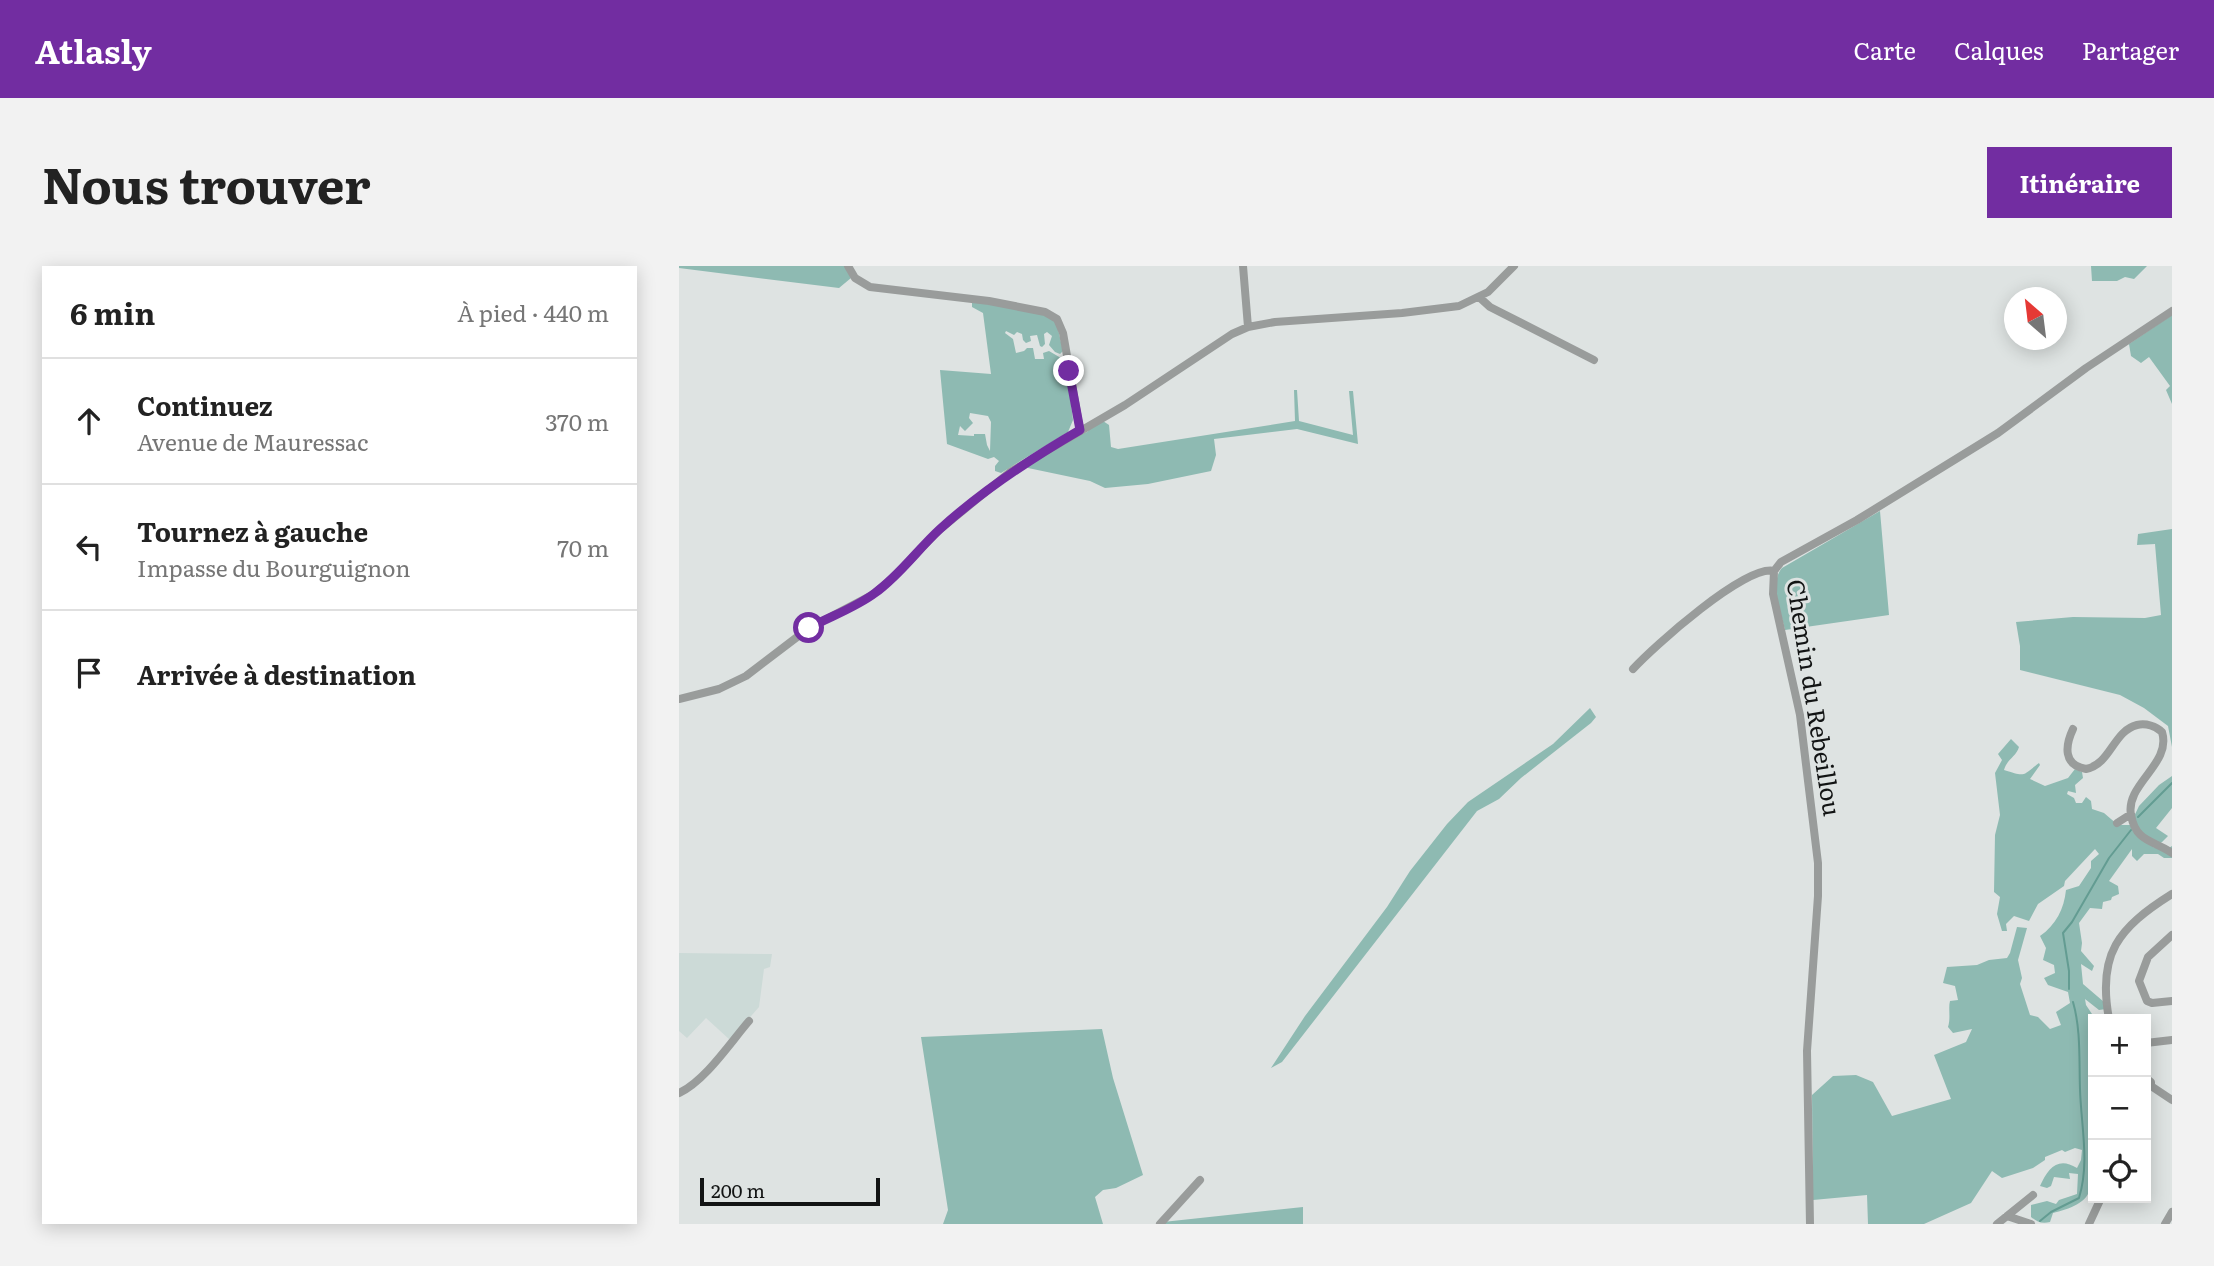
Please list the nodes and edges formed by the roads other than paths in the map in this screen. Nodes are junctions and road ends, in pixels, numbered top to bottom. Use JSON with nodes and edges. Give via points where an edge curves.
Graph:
{"nodes":[{"id":1,"x":848,"y":266,"type":"edge"},
{"id":2,"x":1243,"y":266,"type":"edge"},
{"id":3,"x":1514,"y":266,"type":"edge"},
{"id":4,"x":1479,"y":297,"type":"junction"},
{"id":5,"x":2172,"y":311,"type":"edge"},
{"id":6,"x":1248,"y":327,"type":"junction"},
{"id":7,"x":1594,"y":360,"type":"dead end"},
{"id":8,"x":1080,"y":430,"type":"junction"},
{"id":9,"x":1774,"y":571,"type":"junction"},
{"id":10,"x":1633,"y":669,"type":"dead end"},
{"id":11,"x":679,"y":699,"type":"edge"},
{"id":12,"x":2073,"y":729,"type":"dead end"},
{"id":13,"x":2131,"y":814,"type":"junction"},
{"id":14,"x":2117,"y":823,"type":"dead end"},
{"id":15,"x":2172,"y":853,"type":"edge"},
{"id":16,"x":2172,"y":894,"type":"edge"},
{"id":17,"x":2172,"y":935,"type":"edge"},
{"id":18,"x":2172,"y":1001,"type":"edge"},
{"id":19,"x":2108,"y":1014,"type":"edge"},
{"id":20,"x":749,"y":1021,"type":"dead end"},
{"id":21,"x":2172,"y":1040,"type":"edge"},
{"id":22,"x":2151,"y":1042,"type":"edge"},
{"id":23,"x":2151,"y":1087,"type":"edge"},
{"id":24,"x":679,"y":1093,"type":"edge"},
{"id":25,"x":2172,"y":1100,"type":"edge"},
{"id":26,"x":1200,"y":1180,"type":"dead end"},
{"id":27,"x":2033,"y":1195,"type":"dead end"},
{"id":28,"x":2099,"y":1203,"type":"edge"},
{"id":29,"x":2172,"y":1212,"type":"edge"},
{"id":30,"x":2007,"y":1216,"type":"junction"},
{"id":31,"x":1160,"y":1224,"type":"edge"},
{"id":32,"x":1810,"y":1224,"type":"edge"},
{"id":33,"x":1997,"y":1224,"type":"edge"},
{"id":34,"x":2031,"y":1224,"type":"edge"},
{"id":35,"x":2089,"y":1224,"type":"edge"},
{"id":36,"x":2165,"y":1224,"type":"edge"}],
"edges":[{"from":1,"to":8,"type":"street","via":[[855,278],[870,287],[989,301],[1053,315],[1063,334]]},
{"from":2,"to":6,"type":"street"},
{"from":3,"to":4,"type":"street"},
{"from":4,"to":6,"type":"street","via":[[1447,308]]},
{"from":4,"to":7,"type":"street"},
{"from":5,"to":9,"type":"street","name":"Chemin du Rebeillou","via":[[2005,428],[1781,562]]},
{"from":6,"to":8,"type":"street"},
{"from":8,"to":11,"type":"street","via":[[986,491],[872,595],[809,628],[746,676],[719,689]]},
{"from":9,"to":10,"type":"street","via":[[1737,584],[1667,635]]},
{"from":9,"to":32,"type":"street","name":"Chemin du Rebeillou","via":[[1773,594],[1803,734],[1818,863],[1807,1051]]},
{"from":12,"to":13,"type":"street","via":[[2067,755],[2074,765],[2085,769],[2099,765],[2132,727],[2153,726],[2163,733],[2168,756],[2133,797]]},
{"from":13,"to":14,"type":"street"},
{"from":13,"to":15,"type":"street","via":[[2141,837]]},
{"from":16,"to":19,"type":"street","via":[[2130,926],[2115,946],[2105,977]]},
{"from":17,"to":18,"type":"street","via":[[2148,957],[2139,981],[2147,1001]]},
{"from":20,"to":24,"type":"street","via":[[701,1076]]},
{"from":21,"to":22,"type":"street"},
{"from":23,"to":25,"type":"street"},
{"from":26,"to":31,"type":"street"},
{"from":27,"to":30,"type":"street"},
{"from":28,"to":35,"type":"street"},
{"from":29,"to":36,"type":"street"},
{"from":30,"to":33,"type":"street"},
{"from":30,"to":34,"type":"street"}]}
